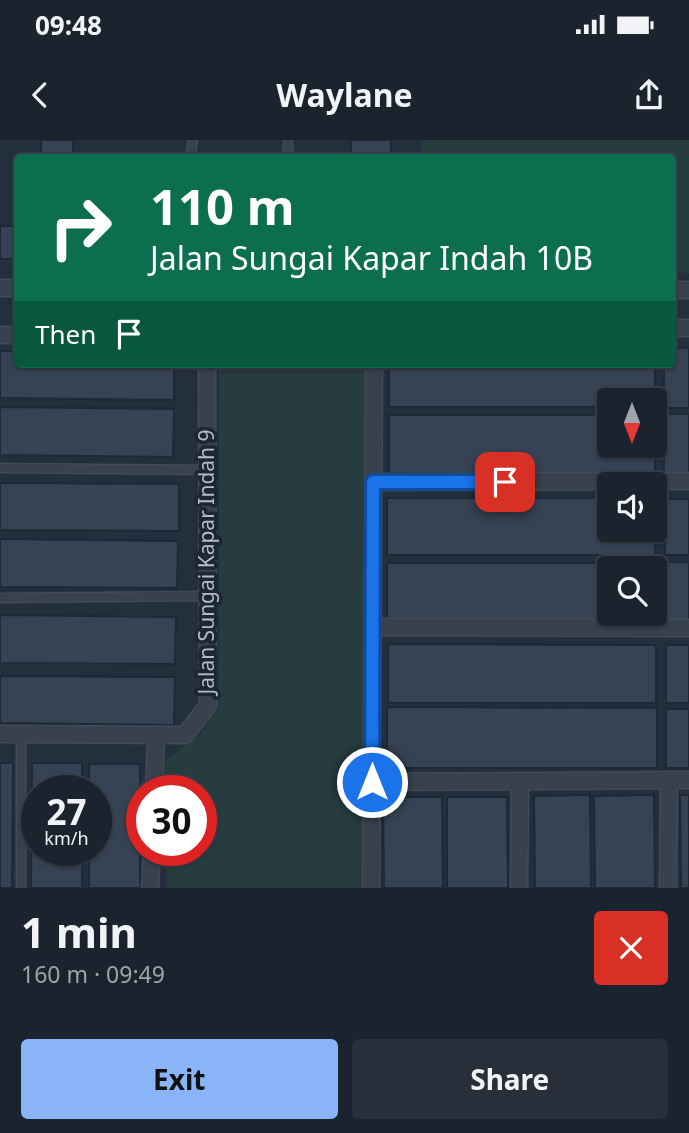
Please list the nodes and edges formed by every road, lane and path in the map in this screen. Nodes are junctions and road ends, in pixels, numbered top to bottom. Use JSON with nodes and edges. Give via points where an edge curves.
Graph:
{"nodes":[{"id":1,"x":207,"y":368,"type":"edge"},
{"id":2,"x":374,"y":368,"type":"edge"},
{"id":3,"x":0,"y":468,"type":"edge"},
{"id":4,"x":207,"y":470,"type":"junction"},
{"id":5,"x":689,"y":481,"type":"edge"},
{"id":6,"x":373,"y":482,"type":"junction"},
{"id":7,"x":207,"y":596,"type":"junction"},
{"id":8,"x":0,"y":598,"type":"edge"},
{"id":9,"x":373,"y":627,"type":"junction"},
{"id":10,"x":689,"y":628,"type":"edge"},
{"id":11,"x":0,"y":734,"type":"edge"},
{"id":12,"x":21,"y":734,"type":"junction"},
{"id":13,"x":156,"y":735,"type":"junction"},
{"id":14,"x":155,"y":775,"type":"edge"},
{"id":15,"x":669,"y":780,"type":"junction"},
{"id":16,"x":689,"y":780,"type":"edge"},
{"id":17,"x":520,"y":781,"type":"junction"},
{"id":18,"x":372,"y":782,"type":"junction"},
{"id":19,"x":151,"y":866,"type":"edge"},
{"id":20,"x":21,"y":888,"type":"edge"},
{"id":21,"x":150,"y":888,"type":"edge"},
{"id":22,"x":371,"y":888,"type":"edge"},
{"id":23,"x":519,"y":888,"type":"edge"},
{"id":24,"x":668,"y":888,"type":"edge"}],
"edges":[{"from":1,"to":4,"type":"street","name":"Jalan Sungai Kapar Indah 9"},
{"from":2,"to":6,"type":"street"},
{"from":3,"to":4,"type":"lane"},
{"from":4,"to":7,"type":"street","name":"Jalan Sungai Kapar Indah 9"},
{"from":5,"to":6,"type":"street"},
{"from":6,"to":9,"type":"street"},
{"from":7,"to":8,"type":"lane"},
{"from":7,"to":13,"type":"street","name":"Jalan Sungai Kapar Indah 9","via":[[208,705],[185,735]]},
{"from":9,"to":10,"type":"street"},
{"from":9,"to":18,"type":"street"},
{"from":11,"to":12,"type":"street","name":"Jalan Sungai Kapar Indah 9"},
{"from":12,"to":13,"type":"street","name":"Jalan Sungai Kapar Indah 9"},
{"from":12,"to":20,"type":"lane"},
{"from":13,"to":14,"type":"street"},
{"from":15,"to":16,"type":"street"},
{"from":15,"to":17,"type":"street"},
{"from":15,"to":24,"type":"street"},
{"from":17,"to":18,"type":"street"},
{"from":17,"to":23,"type":"street"},
{"from":18,"to":22,"type":"street"},
{"from":19,"to":21,"type":"street"}]}
